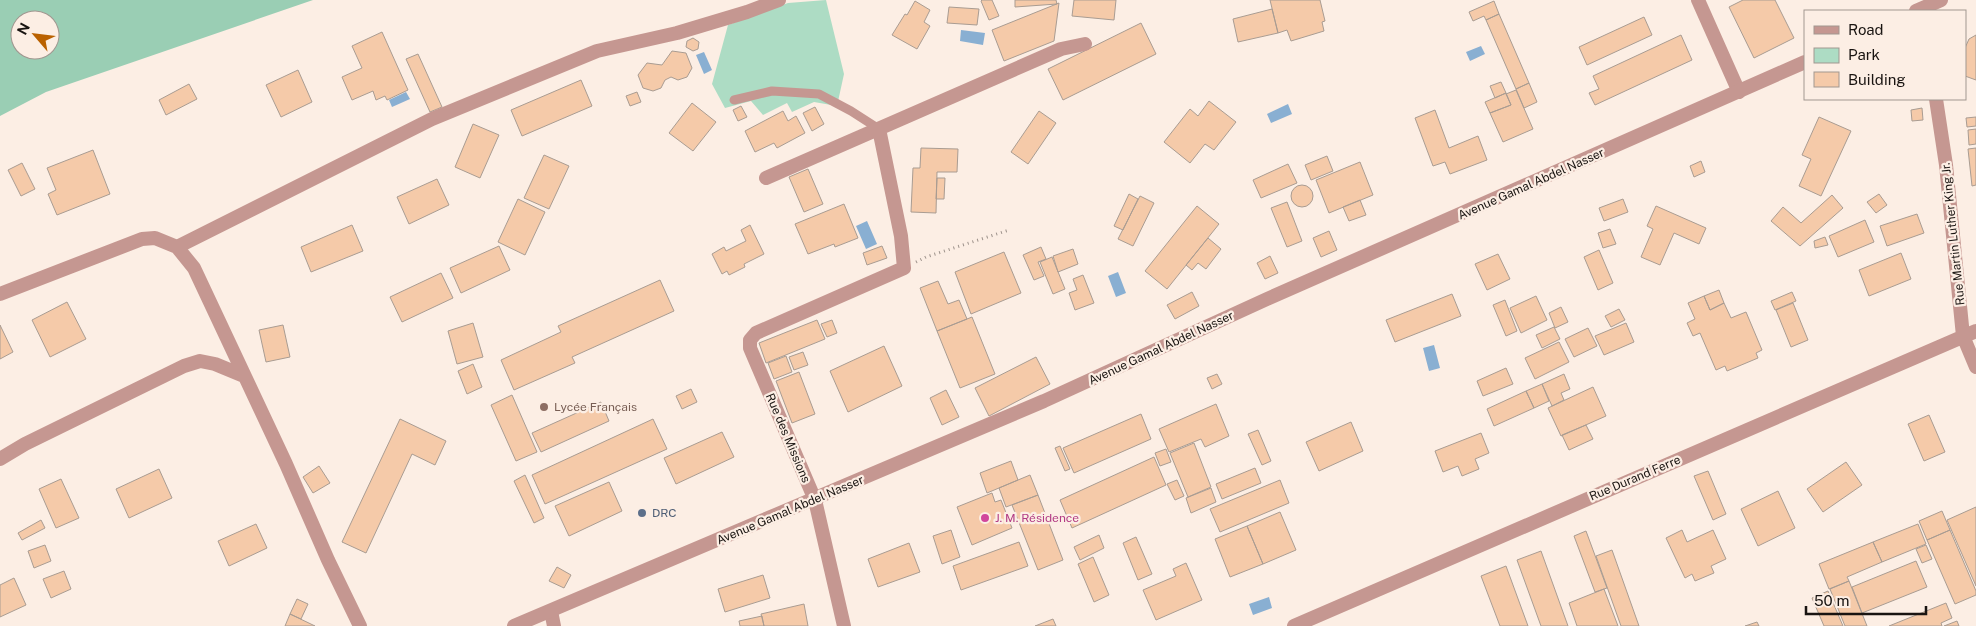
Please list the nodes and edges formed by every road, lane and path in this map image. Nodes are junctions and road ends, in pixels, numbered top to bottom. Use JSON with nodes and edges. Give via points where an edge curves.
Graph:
{"nodes":[{"id":1,"x":779,"y":0,"type":"edge"},
{"id":2,"x":1698,"y":0,"type":"edge"},
{"id":3,"x":1941,"y":0,"type":"edge"},
{"id":4,"x":1920,"y":10,"type":"edge"},
{"id":5,"x":1085,"y":44,"type":"dead end"},
{"id":6,"x":1804,"y":62,"type":"edge"},
{"id":7,"x":1739,"y":92,"type":"junction"},
{"id":8,"x":734,"y":100,"type":"dead end"},
{"id":9,"x":1936,"y":100,"type":"edge"},
{"id":10,"x":879,"y":129,"type":"junction"},
{"id":11,"x":766,"y":178,"type":"dead end"},
{"id":12,"x":1009,"y":230,"type":"dead end"},
{"id":13,"x":177,"y":247,"type":"junction"},
{"id":14,"x":904,"y":268,"type":"junction"},
{"id":15,"x":0,"y":294,"type":"edge"},
{"id":16,"x":1970,"y":334,"type":"edge"},
{"id":17,"x":1976,"y":367,"type":"edge"},
{"id":18,"x":244,"y":376,"type":"junction"},
{"id":19,"x":0,"y":459,"type":"edge"},
{"id":20,"x":815,"y":500,"type":"junction"},
{"id":21,"x":551,"y":611,"type":"junction"},
{"id":22,"x":360,"y":626,"type":"edge"},
{"id":23,"x":514,"y":626,"type":"edge"},
{"id":24,"x":554,"y":626,"type":"edge"},
{"id":25,"x":844,"y":626,"type":"edge"},
{"id":26,"x":1294,"y":626,"type":"edge"}],
"edges":[{"from":1,"to":13,"type":"street","via":[[676,33],[596,51],[432,119]]},
{"from":2,"to":7,"type":"street"},
{"from":3,"to":4,"type":"street"},
{"from":5,"to":10,"type":"street","via":[[1061,49]]},
{"from":6,"to":7,"type":"street","name":"Avenue Gamal Abdel Nasser"},
{"from":7,"to":20,"type":"street","name":"Avenue Gamal Abdel Nasser"},
{"from":8,"to":10,"type":"lane","via":[[772,91],[818,94]]},
{"from":9,"to":16,"type":"street","name":"Rue Martin Luther King Jr."},
{"from":10,"to":11,"type":"street"},
{"from":10,"to":14,"type":"street","via":[[901,236]]},
{"from":12,"to":14,"type":"path","via":[[926,257]]},
{"from":13,"to":15,"type":"street","via":[[155,238],[142,239]]},
{"from":13,"to":18,"type":"street","via":[[194,268]]},
{"from":14,"to":20,"type":"street","name":"Rue des Missions","via":[[756,333],[750,340],[750,348]]},
{"from":16,"to":17,"type":"street","name":"Rue Martin Luther King Jr."},
{"from":16,"to":26,"type":"street","name":"Rue Durand Ferre"},
{"from":18,"to":19,"type":"street","via":[[200,361],[184,366]]},
{"from":18,"to":22,"type":"street"},
{"from":20,"to":21,"type":"street","name":"Avenue Gamal Abdel Nasser"},
{"from":20,"to":25,"type":"street","name":"Rue des Missions"},
{"from":21,"to":23,"type":"street","name":"Avenue Gamal Abdel Nasser"},
{"from":21,"to":24,"type":"street"}]}
